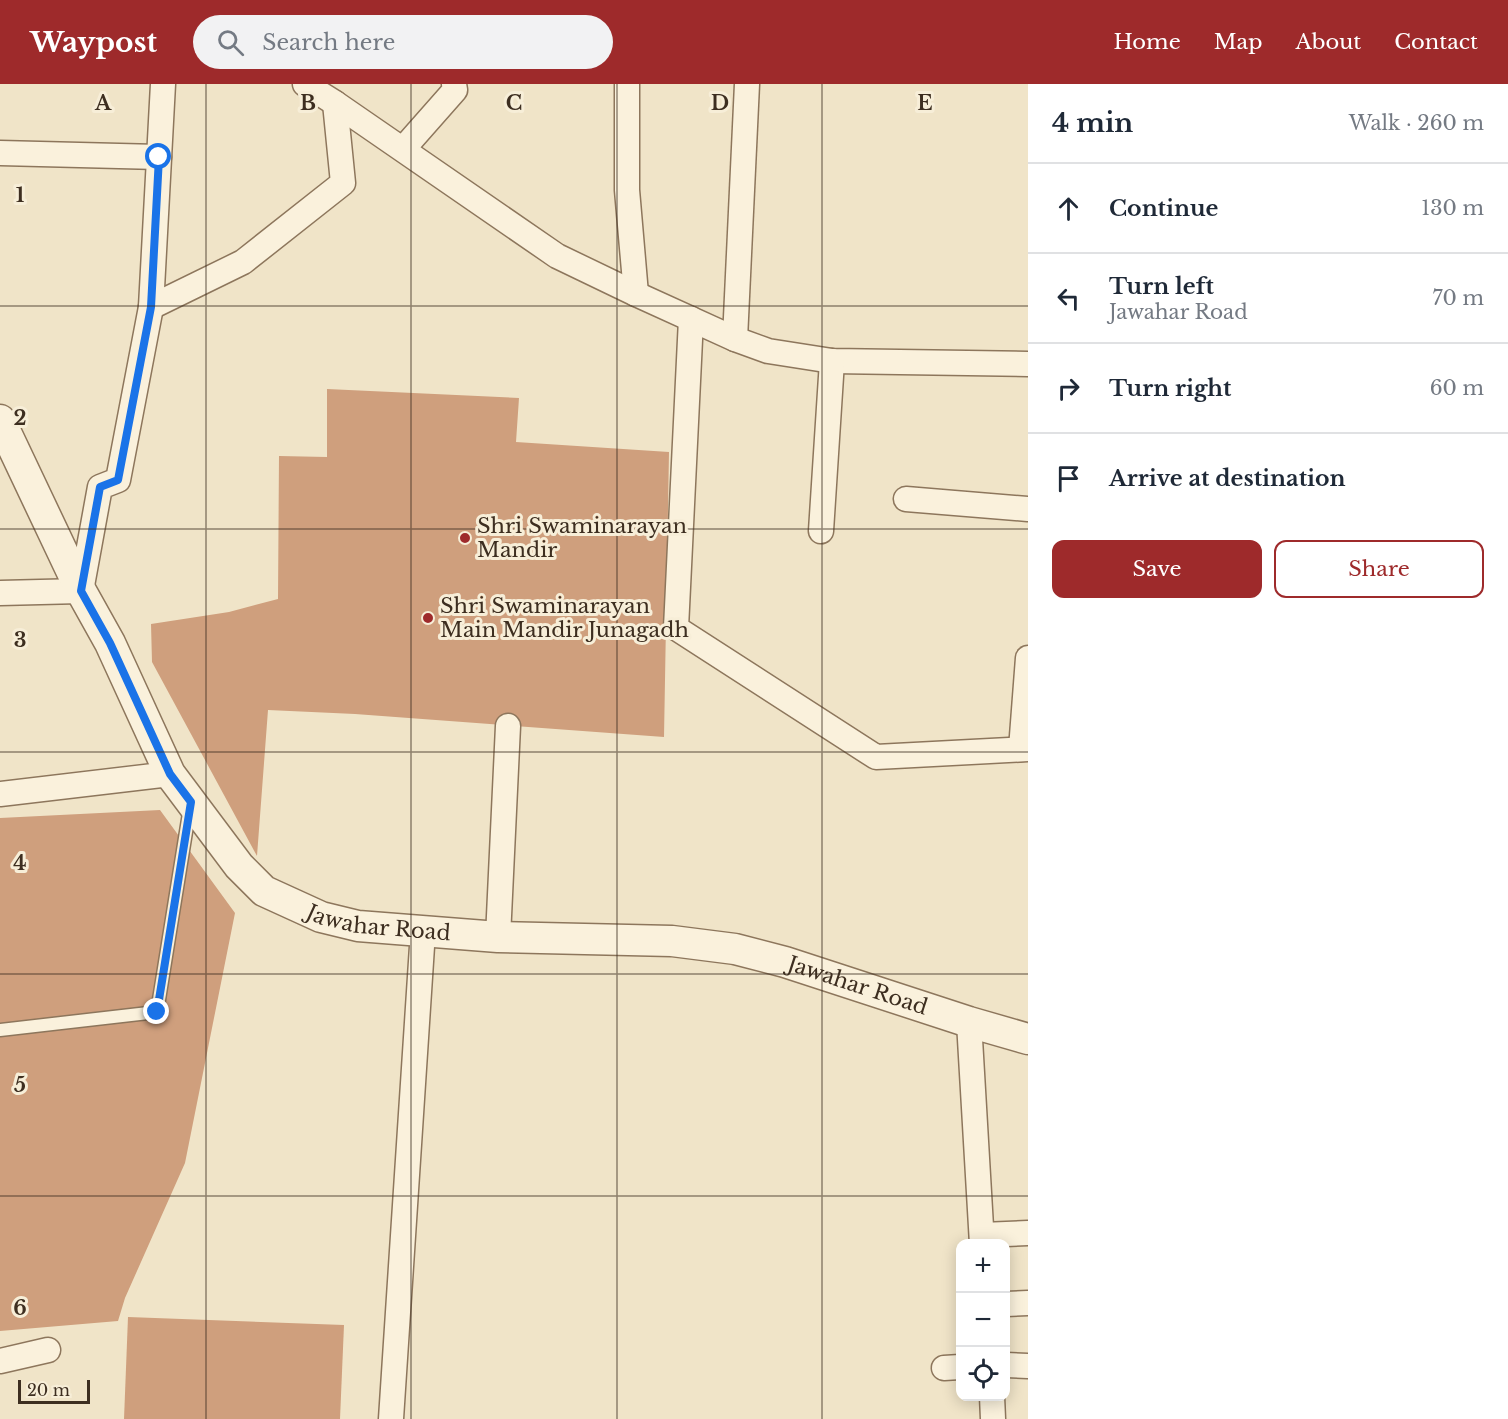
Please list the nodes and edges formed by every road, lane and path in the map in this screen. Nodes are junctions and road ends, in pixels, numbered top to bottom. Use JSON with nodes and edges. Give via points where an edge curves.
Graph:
{"nodes":[{"id":1,"x":163,"y":84,"type":"edge"},
{"id":2,"x":305,"y":84,"type":"edge"},
{"id":3,"x":627,"y":84,"type":"edge"},
{"id":4,"x":747,"y":84,"type":"edge"},
{"id":5,"x":458,"y":86,"type":"edge"},
{"id":6,"x":335,"y":103,"type":"junction"},
{"id":7,"x":403,"y":149,"type":"junction"},
{"id":8,"x":0,"y":153,"type":"edge"},
{"id":9,"x":159,"y":157,"type":"junction"},
{"id":10,"x":636,"y":294,"type":"junction"},
{"id":11,"x":151,"y":307,"type":"junction"},
{"id":12,"x":691,"y":319,"type":"junction"},
{"id":13,"x":735,"y":339,"type":"junction"},
{"id":14,"x":832,"y":361,"type":"junction"},
{"id":15,"x":1028,"y":364,"type":"edge"},
{"id":16,"x":0,"y":420,"type":"edge"},
{"id":17,"x":906,"y":500,"type":"dead end"},
{"id":18,"x":1028,"y":509,"type":"edge"},
{"id":19,"x":821,"y":531,"type":"dead end"},
{"id":20,"x":81,"y":591,"type":"junction"},
{"id":21,"x":0,"y":593,"type":"edge"},
{"id":22,"x":1028,"y":658,"type":"edge"},
{"id":23,"x":508,"y":726,"type":"dead end"},
{"id":24,"x":1024,"y":749,"type":"edge"},
{"id":25,"x":170,"y":774,"type":"junction"},
{"id":26,"x":0,"y":794,"type":"edge"},
{"id":27,"x":191,"y":802,"type":"junction"},
{"id":28,"x":423,"y":931,"type":"junction"},
{"id":29,"x":498,"y":937,"type":"junction"},
{"id":30,"x":969,"y":1022,"type":"junction"},
{"id":31,"x":0,"y":1030,"type":"edge"},
{"id":32,"x":1028,"y":1039,"type":"edge"},
{"id":33,"x":1028,"y":1233,"type":"edge"},
{"id":34,"x":982,"y":1239,"type":"edge"},
{"id":35,"x":1028,"y":1303,"type":"edge"},
{"id":36,"x":1010,"y":1304,"type":"edge"},
{"id":37,"x":48,"y":1350,"type":"dead end"},
{"id":38,"x":0,"y":1361,"type":"edge"},
{"id":39,"x":1010,"y":1365,"type":"edge"},
{"id":40,"x":1028,"y":1366,"type":"edge"},
{"id":41,"x":992,"y":1401,"type":"edge"},
{"id":42,"x":391,"y":1419,"type":"edge"},
{"id":43,"x":993,"y":1419,"type":"edge"}],
"edges":[{"from":1,"to":9,"type":"street"},
{"from":2,"to":6,"type":"street"},
{"from":3,"to":10,"type":"street","via":[[627,190]]},
{"from":4,"to":13,"type":"street"},
{"from":5,"to":7,"type":"street"},
{"from":6,"to":7,"type":"street"},
{"from":6,"to":11,"type":"street","via":[[343,183],[243,262]]},
{"from":7,"to":10,"type":"street","via":[[557,256]]},
{"from":8,"to":9,"type":"street"},
{"from":9,"to":11,"type":"street"},
{"from":10,"to":12,"type":"street"},
{"from":11,"to":20,"type":"street","via":[[118,480],[100,487]]},
{"from":12,"to":13,"type":"street"},
{"from":12,"to":24,"type":"street","via":[[676,628],[876,757]]},
{"from":13,"to":14,"type":"street","via":[[768,351]]},
{"from":14,"to":15,"type":"street"},
{"from":14,"to":19,"type":"street"},
{"from":16,"to":20,"type":"street","name":"Jawahar Road"},
{"from":17,"to":18,"type":"street"},
{"from":20,"to":21,"type":"street"},
{"from":20,"to":25,"type":"street","name":"Jawahar Road","via":[[110,643]]},
{"from":22,"to":24,"type":"street"},
{"from":23,"to":29,"type":"street"},
{"from":25,"to":26,"type":"street"},
{"from":25,"to":27,"type":"street","name":"Jawahar Road"},
{"from":27,"to":28,"type":"street","name":"Jawahar Road","via":[[239,866],[264,891],[321,917],[358,926]]},
{"from":27,"to":31,"type":"lane","via":[[157,1012]]},
{"from":28,"to":29,"type":"street","name":"Jawahar Road"},
{"from":28,"to":42,"type":"street"},
{"from":29,"to":30,"type":"street","name":"Jawahar Road","via":[[672,941],[735,949]]},
{"from":30,"to":32,"type":"street","name":"Jawahar Road"},
{"from":30,"to":34,"type":"street"},
{"from":33,"to":34,"type":"street"},
{"from":35,"to":36,"type":"street"},
{"from":37,"to":38,"type":"street"},
{"from":39,"to":40,"type":"street"},
{"from":41,"to":43,"type":"street"}]}
